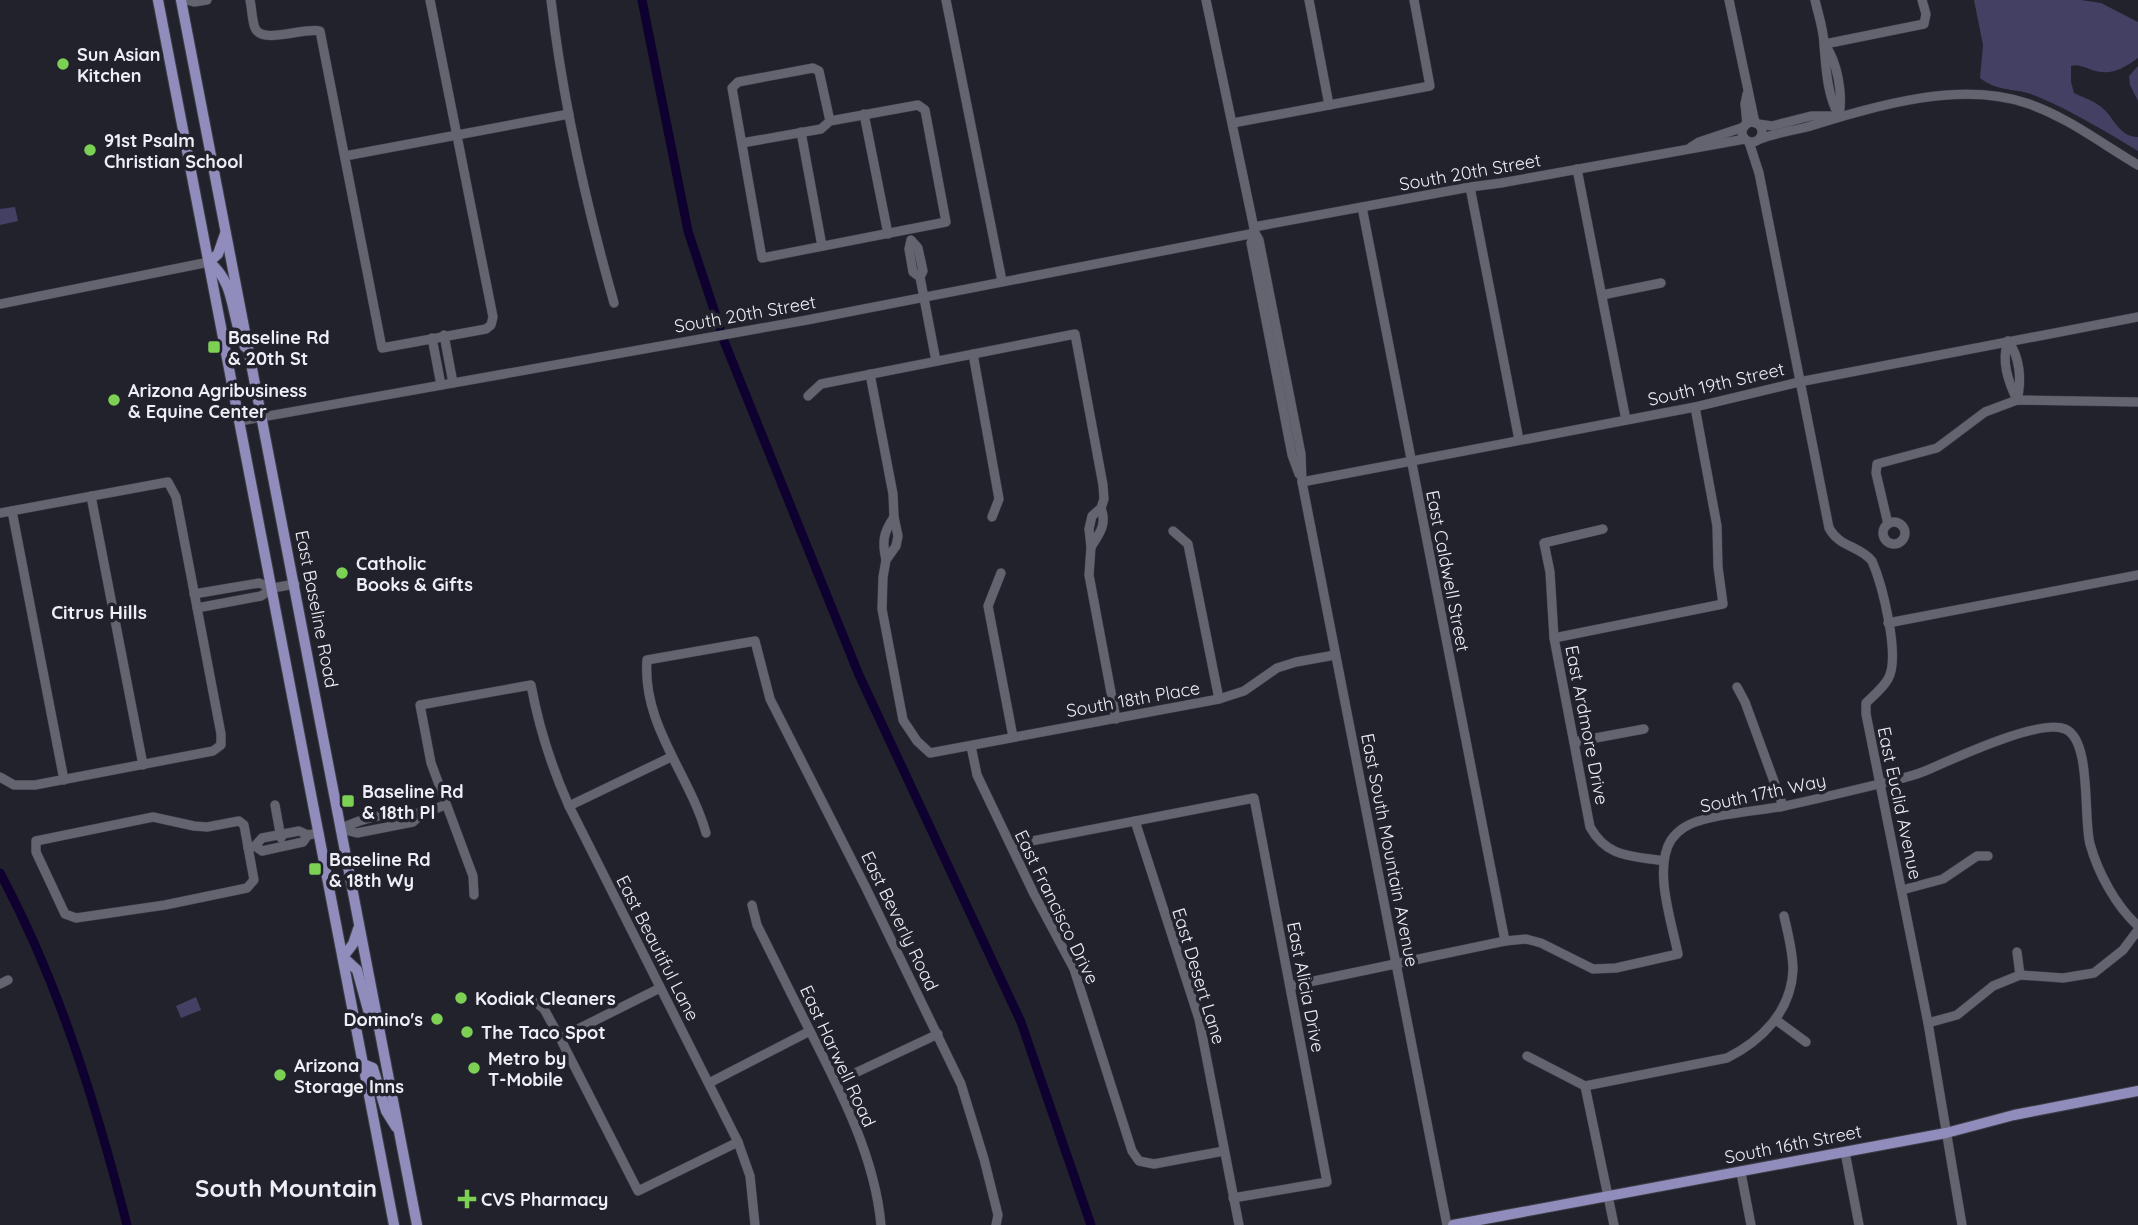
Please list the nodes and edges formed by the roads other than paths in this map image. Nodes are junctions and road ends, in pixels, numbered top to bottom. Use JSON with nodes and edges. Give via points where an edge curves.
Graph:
{"nodes":[{"id":1,"x":171,"y":0,"type":"edge"},
{"id":2,"x":181,"y":0,"type":"edge"},
{"id":3,"x":186,"y":0,"type":"edge"},
{"id":4,"x":207,"y":0,"type":"edge"},
{"id":5,"x":250,"y":0,"type":"edge"},
{"id":6,"x":430,"y":0,"type":"edge"},
{"id":7,"x":551,"y":0,"type":"edge"},
{"id":8,"x":946,"y":0,"type":"edge"},
{"id":9,"x":1206,"y":0,"type":"edge"},
{"id":10,"x":1309,"y":0,"type":"edge"},
{"id":11,"x":1414,"y":0,"type":"edge"},
{"id":12,"x":1729,"y":0,"type":"edge"},
{"id":13,"x":1815,"y":0,"type":"edge"},
{"id":14,"x":1922,"y":0,"type":"edge"},
{"id":15,"x":158,"y":1,"type":"edge"},
{"id":16,"x":1825,"y":44,"type":"junction"},
{"id":17,"x":1329,"y":104,"type":"junction"},
{"id":18,"x":569,"y":114,"type":"junction"},
{"id":19,"x":864,"y":114,"type":"junction"},
{"id":20,"x":1839,"y":116,"type":"junction"},
{"id":21,"x":830,"y":121,"type":"junction"},
{"id":22,"x":1233,"y":123,"type":"junction"},
{"id":23,"x":1751,"y":125,"type":"junction"},
{"id":24,"x":801,"y":132,"type":"junction"},
{"id":25,"x":456,"y":134,"type":"junction"},
{"id":26,"x":208,"y":139,"type":"junction"},
{"id":27,"x":1753,"y":140,"type":"junction"},
{"id":28,"x":742,"y":143,"type":"junction"},
{"id":29,"x":186,"y":144,"type":"junction"},
{"id":30,"x":1691,"y":147,"type":"junction"},
{"id":31,"x":345,"y":156,"type":"junction"},
{"id":32,"x":2138,"y":166,"type":"edge"},
{"id":33,"x":1577,"y":169,"type":"junction"},
{"id":34,"x":1470,"y":187,"type":"junction"},
{"id":35,"x":1362,"y":208,"type":"junction"},
{"id":36,"x":1254,"y":230,"type":"junction"},
{"id":37,"x":226,"y":232,"type":"junction"},
{"id":38,"x":888,"y":234,"type":"junction"},
{"id":39,"x":911,"y":235,"type":"junction"},
{"id":40,"x":822,"y":247,"type":"junction"},
{"id":41,"x":209,"y":262,"type":"junction"},
{"id":42,"x":1002,"y":281,"type":"junction"},
{"id":43,"x":1661,"y":283,"type":"dead end"},
{"id":44,"x":1602,"y":295,"type":"junction"},
{"id":45,"x":924,"y":296,"type":"junction"},
{"id":46,"x":614,"y":303,"type":"dead end"},
{"id":47,"x":0,"y":304,"type":"edge"},
{"id":48,"x":2138,"y":317,"type":"edge"},
{"id":49,"x":444,"y":335,"type":"junction"},
{"id":50,"x":432,"y":338,"type":"junction"},
{"id":51,"x":2008,"y":341,"type":"junction"},
{"id":52,"x":973,"y":354,"type":"junction"},
{"id":53,"x":251,"y":358,"type":"junction"},
{"id":54,"x":936,"y":361,"type":"junction"},
{"id":55,"x":2019,"y":372,"type":"junction"},
{"id":56,"x":870,"y":374,"type":"junction"},
{"id":57,"x":2008,"y":374,"type":"junction"},
{"id":58,"x":1799,"y":382,"type":"junction"},
{"id":59,"x":453,"y":383,"type":"junction"},
{"id":60,"x":441,"y":385,"type":"junction"},
{"id":61,"x":808,"y":396,"type":"dead end"},
{"id":62,"x":2017,"y":400,"type":"junction"},
{"id":63,"x":2138,"y":402,"type":"edge"},
{"id":64,"x":1695,"y":407,"type":"junction"},
{"id":65,"x":262,"y":417,"type":"junction"},
{"id":66,"x":1626,"y":420,"type":"junction"},
{"id":67,"x":240,"y":421,"type":"junction"},
{"id":68,"x":1519,"y":440,"type":"junction"},
{"id":69,"x":1410,"y":461,"type":"junction"},
{"id":70,"x":1302,"y":482,"type":"junction"},
{"id":71,"x":91,"y":496,"type":"junction"},
{"id":72,"x":12,"y":510,"type":"junction"},
{"id":73,"x":0,"y":513,"type":"edge"},
{"id":74,"x":992,"y":517,"type":"dead end"},
{"id":75,"x":1888,"y":524,"type":"dead end"},
{"id":76,"x":1603,"y":529,"type":"dead end"},
{"id":77,"x":1173,"y":531,"type":"dead end"},
{"id":78,"x":1001,"y":573,"type":"dead end"},
{"id":79,"x":2138,"y":575,"type":"edge"},
{"id":80,"x":295,"y":584,"type":"junction"},
{"id":81,"x":229,"y":588,"type":"junction"},
{"id":82,"x":273,"y":588,"type":"junction"},
{"id":83,"x":194,"y":594,"type":"junction"},
{"id":84,"x":232,"y":601,"type":"junction"},
{"id":85,"x":197,"y":608,"type":"junction"},
{"id":86,"x":1888,"y":623,"type":"junction"},
{"id":87,"x":1554,"y":638,"type":"junction"},
{"id":88,"x":1335,"y":655,"type":"junction"},
{"id":89,"x":1737,"y":687,"type":"dead end"},
{"id":90,"x":1219,"y":699,"type":"junction"},
{"id":91,"x":1115,"y":719,"type":"junction"},
{"id":92,"x":1644,"y":729,"type":"dead end"},
{"id":93,"x":1013,"y":737,"type":"junction"},
{"id":94,"x":1574,"y":742,"type":"junction"},
{"id":95,"x":971,"y":746,"type":"junction"},
{"id":96,"x":671,"y":757,"type":"junction"},
{"id":97,"x":143,"y":765,"type":"junction"},
{"id":98,"x":0,"y":777,"type":"edge"},
{"id":99,"x":64,"y":780,"type":"junction"},
{"id":100,"x":1880,"y":784,"type":"junction"},
{"id":101,"x":275,"y":805,"type":"dead end"},
{"id":102,"x":445,"y":806,"type":"junction"},
{"id":103,"x":569,"y":806,"type":"junction"},
{"id":104,"x":1783,"y":806,"type":"junction"},
{"id":105,"x":422,"y":814,"type":"junction"},
{"id":106,"x":387,"y":816,"type":"junction"},
{"id":107,"x":1135,"y":821,"type":"junction"},
{"id":108,"x":389,"y":827,"type":"junction"},
{"id":109,"x":341,"y":829,"type":"junction"},
{"id":110,"x":314,"y":834,"type":"junction"},
{"id":111,"x":706,"y":834,"type":"dead end"},
{"id":112,"x":281,"y":835,"type":"junction"},
{"id":113,"x":1011,"y":845,"type":"junction"},
{"id":114,"x":282,"y":846,"type":"junction"},
{"id":115,"x":251,"y":847,"type":"junction"},
{"id":116,"x":1988,"y":856,"type":"dead end"},
{"id":117,"x":1664,"y":860,"type":"junction"},
{"id":118,"x":1902,"y":890,"type":"junction"},
{"id":119,"x":474,"y":895,"type":"dead end"},
{"id":120,"x":752,"y":905,"type":"dead end"},
{"id":121,"x":1784,"y":916,"type":"dead end"},
{"id":122,"x":359,"y":923,"type":"junction"},
{"id":123,"x":2138,"y":928,"type":"edge"},
{"id":124,"x":1505,"y":941,"type":"junction"},
{"id":125,"x":2017,"y":952,"type":"dead end"},
{"id":126,"x":342,"y":957,"type":"junction"},
{"id":127,"x":1396,"y":965,"type":"junction"},
{"id":128,"x":2020,"y":975,"type":"junction"},
{"id":129,"x":1290,"y":986,"type":"junction"},
{"id":130,"x":660,"y":988,"type":"junction"},
{"id":131,"x":532,"y":999,"type":"dead end"},
{"id":132,"x":1776,"y":1020,"type":"junction"},
{"id":133,"x":1928,"y":1023,"type":"junction"},
{"id":134,"x":380,"y":1029,"type":"junction"},
{"id":135,"x":810,"y":1031,"type":"junction"},
{"id":136,"x":938,"y":1034,"type":"junction"},
{"id":137,"x":560,"y":1038,"type":"junction"},
{"id":138,"x":1806,"y":1042,"type":"dead end"},
{"id":139,"x":1527,"y":1056,"type":"dead end"},
{"id":140,"x":363,"y":1064,"type":"junction"},
{"id":141,"x":709,"y":1083,"type":"junction"},
{"id":142,"x":836,"y":1083,"type":"junction"},
{"id":143,"x":1585,"y":1086,"type":"junction"},
{"id":144,"x":2138,"y":1091,"type":"edge"},
{"id":145,"x":400,"y":1133,"type":"junction"},
{"id":146,"x":1946,"y":1133,"type":"junction"},
{"id":147,"x":738,"y":1142,"type":"junction"},
{"id":148,"x":1224,"y":1151,"type":"junction"},
{"id":149,"x":1845,"y":1152,"type":"junction"},
{"id":150,"x":1741,"y":1172,"type":"junction"},
{"id":151,"x":1608,"y":1197,"type":"junction"},
{"id":152,"x":1233,"y":1198,"type":"junction"},
{"id":153,"x":997,"y":1224,"type":"edge"},
{"id":154,"x":394,"y":1225,"type":"edge"},
{"id":155,"x":417,"y":1225,"type":"edge"},
{"id":156,"x":755,"y":1225,"type":"edge"},
{"id":157,"x":881,"y":1225,"type":"edge"},
{"id":158,"x":1239,"y":1225,"type":"edge"},
{"id":159,"x":1447,"y":1225,"type":"edge"},
{"id":160,"x":1453,"y":1225,"type":"edge"},
{"id":161,"x":1614,"y":1225,"type":"edge"},
{"id":162,"x":1751,"y":1225,"type":"edge"},
{"id":163,"x":1859,"y":1225,"type":"edge"},
{"id":164,"x":1962,"y":1225,"type":"edge"}],
"edges":[{"from":1,"to":15,"type":"main road"},
{"from":2,"to":26,"type":"main road","name":"East Baseline Road"},
{"from":3,"to":4,"type":"street"},
{"from":5,"to":31,"type":"street","via":[[255,30],[261,35],[320,30]]},
{"from":6,"to":25,"type":"street"},
{"from":7,"to":18,"type":"street"},
{"from":8,"to":42,"type":"street"},
{"from":9,"to":22,"type":"street","name":"East South Mountain Avenue"},
{"from":10,"to":17,"type":"street"},
{"from":11,"to":17,"type":"street","via":[[1430,86]]},
{"from":12,"to":23,"type":"street"},
{"from":13,"to":16,"type":"street"},
{"from":14,"to":16,"type":"street","via":[[1924,24]]},
{"from":15,"to":29,"type":"main road"},
{"from":16,"to":20,"type":"street","via":[[1832,102]]},
{"from":17,"to":22,"type":"street"},
{"from":18,"to":25,"type":"street"},
{"from":18,"to":46,"type":"street"},
{"from":19,"to":21,"type":"street"},
{"from":19,"to":38,"type":"street"},
{"from":19,"to":39,"type":"street","via":[[918,105],[925,110],[946,222]]},
{"from":20,"to":23,"type":"street","name":"South 20th Street"},
{"from":20,"to":27,"type":"street","name":"South 20th Street"},
{"from":20,"to":32,"type":"street","name":"South 20th Street","via":[[1948,95],[1995,95],[2051,114]]},
{"from":21,"to":24,"type":"street"},
{"from":21,"to":28,"type":"street","via":[[819,71],[813,68],[738,82],[732,88]]},
{"from":22,"to":36,"type":"street","name":"East South Mountain Avenue"},
{"from":23,"to":27,"type":"street","via":[[1762,132]]},
{"from":23,"to":27,"type":"street","via":[[1742,133]]},
{"from":23,"to":30,"type":"street","name":"South 20th Street"},
{"from":24,"to":28,"type":"street"},
{"from":24,"to":40,"type":"street"},
{"from":25,"to":31,"type":"street"},
{"from":25,"to":49,"type":"street","via":[[493,317],[486,329]]},
{"from":26,"to":29,"type":"main road"},
{"from":26,"to":37,"type":"main road","name":"East Baseline Road"},
{"from":27,"to":30,"type":"street","name":"South 20th Street"},
{"from":27,"to":58,"type":"street","name":"East Euclid Avenue"},
{"from":28,"to":40,"type":"street","via":[[762,258]]},
{"from":29,"to":41,"type":"main road"},
{"from":30,"to":33,"type":"street","name":"South 20th Street"},
{"from":31,"to":50,"type":"street","via":[[382,348]]},
{"from":33,"to":34,"type":"street","name":"South 20th Street"},
{"from":33,"to":44,"type":"street"},
{"from":34,"to":35,"type":"street","name":"South 20th Street"},
{"from":34,"to":68,"type":"street"},
{"from":35,"to":36,"type":"street","name":"South 20th Street"},
{"from":35,"to":69,"type":"street","name":"East Caldwell Street"},
{"from":36,"to":42,"type":"street","name":"South 20th Street"},
{"from":36,"to":70,"type":"street","name":"East South Mountain Avenue","via":[[1251,243],[1292,455]]},
{"from":37,"to":41,"type":"main road"},
{"from":37,"to":53,"type":"main road","name":"East Baseline Road"},
{"from":38,"to":39,"type":"street"},
{"from":38,"to":40,"type":"street"},
{"from":39,"to":45,"type":"street","via":[[923,271]]},
{"from":41,"to":47,"type":"street"},
{"from":41,"to":53,"type":"main road","via":[[225,280],[238,332]]},
{"from":41,"to":67,"type":"main road"},
{"from":42,"to":45,"type":"street","name":"South 20th Street"},
{"from":43,"to":44,"type":"street"},
{"from":44,"to":66,"type":"street"},
{"from":45,"to":54,"type":"street"},
{"from":45,"to":59,"type":"street","name":"South 20th Street"},
{"from":48,"to":51,"type":"street","name":"South 19th Street"},
{"from":49,"to":50,"type":"street"},
{"from":49,"to":59,"type":"street"},
{"from":50,"to":60,"type":"street"},
{"from":51,"to":55,"type":"street","via":[[2015,350]]},
{"from":51,"to":57,"type":"street","via":[[2004,354]]},
{"from":51,"to":58,"type":"street","name":"South 19th Street"},
{"from":52,"to":54,"type":"street"},
{"from":52,"to":74,"type":"street","via":[[999,499]]},
{"from":52,"to":91,"type":"street","via":[[1075,334],[1103,485],[1105,518],[1091,547],[1089,575]]},
{"from":53,"to":65,"type":"main road","name":"East Baseline Road"},
{"from":54,"to":56,"type":"street"},
{"from":55,"to":57,"type":"street"},
{"from":55,"to":62,"type":"street"},
{"from":56,"to":61,"type":"street","via":[[821,384]]},
{"from":56,"to":95,"type":"street","name":"South 18th Place","via":[[894,494],[898,536],[886,560],[882,609],[903,720],[930,753]]},
{"from":57,"to":62,"type":"street"},
{"from":58,"to":64,"type":"street","name":"South 19th Street"},
{"from":58,"to":86,"type":"street","name":"East Euclid Avenue","via":[[1829,528],[1838,541],[1866,553],[1872,561]]},
{"from":59,"to":60,"type":"street","name":"South 20th Street"},
{"from":60,"to":65,"type":"street","name":"South 20th Street"},
{"from":62,"to":63,"type":"street"},
{"from":62,"to":75,"type":"street","via":[[1985,412],[1937,449],[1877,464]]},
{"from":64,"to":66,"type":"street","name":"South 19th Street"},
{"from":64,"to":87,"type":"street","via":[[1717,527],[1723,604]]},
{"from":65,"to":67,"type":"street","name":"South 20th Street"},
{"from":65,"to":80,"type":"main road","name":"East Baseline Road"},
{"from":66,"to":68,"type":"street","name":"South 19th Street"},
{"from":67,"to":82,"type":"main road"},
{"from":68,"to":69,"type":"street","name":"South 19th Street"},
{"from":69,"to":70,"type":"street","name":"South 19th Street"},
{"from":69,"to":124,"type":"street","name":"East Caldwell Street"},
{"from":70,"to":88,"type":"street","name":"East South Mountain Avenue"},
{"from":71,"to":72,"type":"street"},
{"from":71,"to":83,"type":"street","via":[[168,482],[176,497]]},
{"from":71,"to":97,"type":"street"},
{"from":72,"to":73,"type":"street"},
{"from":72,"to":99,"type":"street"},
{"from":76,"to":87,"type":"street","name":"East Ardmore Drive","via":[[1544,543]]},
{"from":77,"to":90,"type":"street","via":[[1188,544]]},
{"from":78,"to":93,"type":"street","via":[[988,606]]},
{"from":79,"to":86,"type":"street"},
{"from":80,"to":82,"type":"street"},
{"from":80,"to":109,"type":"main road","name":"East Baseline Road"},
{"from":81,"to":82,"type":"street","via":[[259,583]]},
{"from":81,"to":83,"type":"street"},
{"from":81,"to":84,"type":"street"},
{"from":82,"to":84,"type":"street","via":[[261,596]]},
{"from":82,"to":110,"type":"main road"},
{"from":83,"to":85,"type":"street"},
{"from":84,"to":85,"type":"street"},
{"from":85,"to":97,"type":"street","via":[[221,745],[213,751]]},
{"from":86,"to":100,"type":"street","name":"East Euclid Avenue","via":[[1893,658],[1889,678],[1866,704]]},
{"from":87,"to":94,"type":"street","name":"East Ardmore Drive"},
{"from":88,"to":90,"type":"street","name":"South 18th Place","via":[[1277,668],[1244,691]]},
{"from":88,"to":127,"type":"street","name":"East South Mountain Avenue"},
{"from":89,"to":104,"type":"street"},
{"from":90,"to":91,"type":"street","name":"South 18th Place"},
{"from":91,"to":93,"type":"street","name":"South 18th Place"},
{"from":92,"to":94,"type":"street"},
{"from":93,"to":95,"type":"street","name":"South 18th Place"},
{"from":94,"to":117,"type":"street","name":"East Ardmore Drive","via":[[1590,827],[1598,841],[1622,855]]},
{"from":95,"to":113,"type":"street","name":"East Francisco Drive","via":[[977,775]]},
{"from":96,"to":103,"type":"street"},
{"from":96,"to":111,"type":"street"},
{"from":96,"to":136,"type":"street","name":"East Beverly Road","via":[[651,702],[647,660],[755,641],[770,699]]},
{"from":97,"to":99,"type":"street"},
{"from":98,"to":99,"type":"street","via":[[14,785]]},
{"from":100,"to":104,"type":"street","name":"South 17th Way"},
{"from":100,"to":118,"type":"street","name":"East Euclid Avenue"},
{"from":100,"to":123,"type":"street","name":"South 17th Way","via":[[1923,772],[1985,744],[2045,728],[2065,728],[2075,736],[2085,761],[2085,806],[2094,854],[2118,902]]},
{"from":101,"to":112,"type":"street"},
{"from":102,"to":103,"type":"street","name":"East Beautiful Lane","via":[[420,705],[531,685],[540,732]]},
{"from":102,"to":105,"type":"street"},
{"from":102,"to":119,"type":"street","via":[[473,876]]},
{"from":103,"to":130,"type":"street","name":"East Beautiful Lane"},
{"from":104,"to":117,"type":"street","name":"South 17th Way","via":[[1684,827],[1671,840]]},
{"from":105,"to":106,"type":"street"},
{"from":105,"to":108,"type":"street","via":[[414,822]]},
{"from":106,"to":108,"type":"street"},
{"from":106,"to":109,"type":"street"},
{"from":107,"to":113,"type":"street"},
{"from":107,"to":129,"type":"street","name":"East Alicia Drive","via":[[1254,798]]},
{"from":107,"to":148,"type":"street","name":"East Desert Lane","via":[[1199,1019]]},
{"from":108,"to":109,"type":"street","via":[[356,833]]},
{"from":109,"to":110,"type":"main road"},
{"from":109,"to":122,"type":"main road","name":"East Baseline Road"},
{"from":110,"to":112,"type":"street"},
{"from":110,"to":114,"type":"street","via":[[303,842]]},
{"from":110,"to":126,"type":"main road"},
{"from":112,"to":114,"type":"street"},
{"from":112,"to":115,"type":"street","via":[[262,838]]},
{"from":113,"to":148,"type":"street","name":"East Francisco Drive","via":[[1074,969],[1132,1151],[1139,1161],[1154,1164]]},
{"from":114,"to":115,"type":"street"},
{"from":115,"to":115,"type":"street","via":[[239,821],[207,827],[153,817],[34,845],[65,914],[76,918],[247,888],[254,880]]},
{"from":116,"to":118,"type":"street","via":[[1976,856],[1943,879]]},
{"from":117,"to":124,"type":"street","via":[[1678,954],[1594,969],[1541,943]]},
{"from":118,"to":133,"type":"street","name":"East Euclid Avenue"},
{"from":120,"to":135,"type":"street","name":"East Harwell Road","via":[[757,925]]},
{"from":121,"to":132,"type":"street","via":[[1793,972]]},
{"from":122,"to":126,"type":"main road","via":[[354,944]]},
{"from":122,"to":134,"type":"main road","name":"East Baseline Road"},
{"from":123,"to":128,"type":"street","via":[[2123,950],[2094,973],[2063,978]]},
{"from":124,"to":127,"type":"street"},
{"from":125,"to":128,"type":"street"},
{"from":126,"to":134,"type":"main road","via":[[357,970],[368,1010]]},
{"from":126,"to":140,"type":"main road"},
{"from":127,"to":129,"type":"street"},
{"from":127,"to":159,"type":"street","name":"East South Mountain Avenue"},
{"from":128,"to":133,"type":"street","via":[[1993,986],[1957,1015]]},
{"from":129,"to":152,"type":"street","name":"East Alicia Drive","via":[[1327,1182]]},
{"from":130,"to":137,"type":"street"},
{"from":130,"to":141,"type":"street","name":"East Beautiful Lane"},
{"from":131,"to":137,"type":"street","via":[[544,1009]]},
{"from":132,"to":138,"type":"street"},
{"from":132,"to":143,"type":"street","via":[[1747,1048],[1727,1058]]},
{"from":133,"to":146,"type":"street","name":"East Euclid Avenue"},
{"from":134,"to":145,"type":"main road","name":"East Baseline Road"},
{"from":135,"to":141,"type":"street"},
{"from":135,"to":142,"type":"street","name":"East Harwell Road"},
{"from":136,"to":142,"type":"street"},
{"from":136,"to":153,"type":"street","name":"East Beverly Road","via":[[976,1128]]},
{"from":137,"to":147,"type":"street","via":[[638,1191]]},
{"from":139,"to":143,"type":"street"},
{"from":140,"to":145,"type":"main road","via":[[373,1068],[386,1111]]},
{"from":140,"to":154,"type":"main road"},
{"from":141,"to":147,"type":"street","name":"East Beautiful Lane"},
{"from":142,"to":157,"type":"street","name":"East Harwell Road","via":[[870,1172]]},
{"from":143,"to":151,"type":"street"},
{"from":144,"to":146,"type":"main road","name":"South 16th Street"},
{"from":145,"to":155,"type":"main road","name":"East Baseline Road"},
{"from":146,"to":149,"type":"main road","name":"South 16th Street"},
{"from":146,"to":164,"type":"street","name":"East Euclid Avenue"},
{"from":147,"to":156,"type":"street","name":"East Beautiful Lane","via":[[750,1175]]},
{"from":148,"to":152,"type":"street","name":"East Desert Lane"},
{"from":149,"to":150,"type":"main road","name":"South 16th Street"},
{"from":149,"to":163,"type":"street"},
{"from":150,"to":151,"type":"main road","name":"South 16th Street"},
{"from":150,"to":162,"type":"street"},
{"from":151,"to":160,"type":"main road","name":"South 16th Street"},
{"from":151,"to":161,"type":"street"},
{"from":152,"to":158,"type":"street","name":"East Desert Lane"}]}
